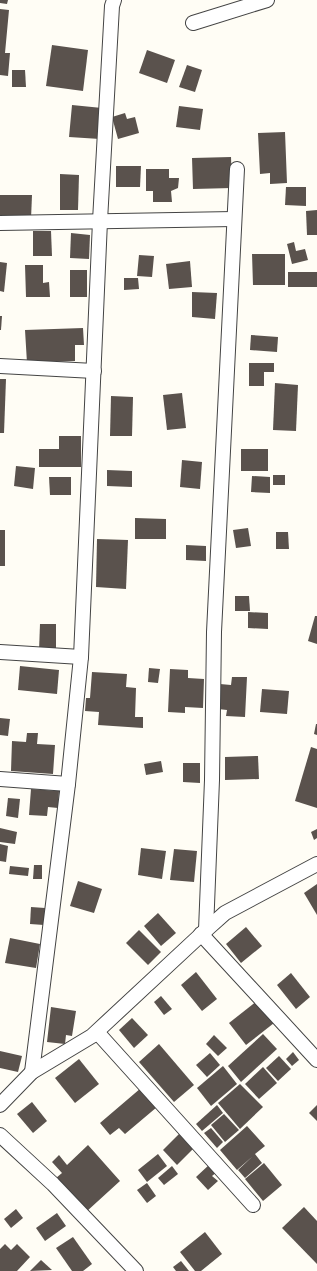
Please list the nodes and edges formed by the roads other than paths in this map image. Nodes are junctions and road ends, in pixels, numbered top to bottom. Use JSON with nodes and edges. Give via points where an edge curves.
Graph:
{"nodes":[{"id":1,"x":114,"y":0,"type":"edge"},
{"id":2,"x":267,"y":0,"type":"edge"},
{"id":3,"x":193,"y":23,"type":"dead end"},
{"id":4,"x":236,"y":169,"type":"dead end"},
{"id":5,"x":234,"y":219,"type":"junction"},
{"id":6,"x":100,"y":220,"type":"junction"},
{"id":7,"x":0,"y":223,"type":"edge"},
{"id":8,"x":0,"y":366,"type":"edge"},
{"id":9,"x":94,"y":371,"type":"junction"},
{"id":10,"x":0,"y":652,"type":"edge"},
{"id":11,"x":81,"y":657,"type":"junction"},
{"id":12,"x":0,"y":779,"type":"edge"},
{"id":13,"x":68,"y":784,"type":"junction"},
{"id":14,"x":317,"y":864,"type":"edge"},
{"id":15,"x":203,"y":932,"type":"junction"},
{"id":16,"x":97,"y":1032,"type":"junction"},
{"id":17,"x":317,"y":1060,"type":"edge"},
{"id":18,"x":32,"y":1072,"type":"junction"},
{"id":19,"x":0,"y":1105,"type":"edge"},
{"id":20,"x":0,"y":1135,"type":"edge"},
{"id":21,"x":253,"y":1205,"type":"dead end"},
{"id":22,"x":136,"y":1271,"type":"edge"}],
"edges":[{"from":1,"to":6,"type":"street"},
{"from":2,"to":3,"type":"street"},
{"from":4,"to":5,"type":"street"},
{"from":5,"to":6,"type":"street"},
{"from":5,"to":15,"type":"street","via":[[215,617],[212,780]]},
{"from":6,"to":7,"type":"street"},
{"from":6,"to":9,"type":"street"},
{"from":8,"to":9,"type":"street"},
{"from":9,"to":11,"type":"street"},
{"from":10,"to":11,"type":"street"},
{"from":11,"to":13,"type":"street"},
{"from":12,"to":13,"type":"street"},
{"from":13,"to":18,"type":"street"},
{"from":14,"to":15,"type":"street","via":[[226,913]]},
{"from":15,"to":16,"type":"street"},
{"from":15,"to":17,"type":"street"},
{"from":16,"to":18,"type":"street"},
{"from":16,"to":21,"type":"street"},
{"from":18,"to":19,"type":"street"},
{"from":20,"to":22,"type":"street","via":[[53,1184]]}]}
